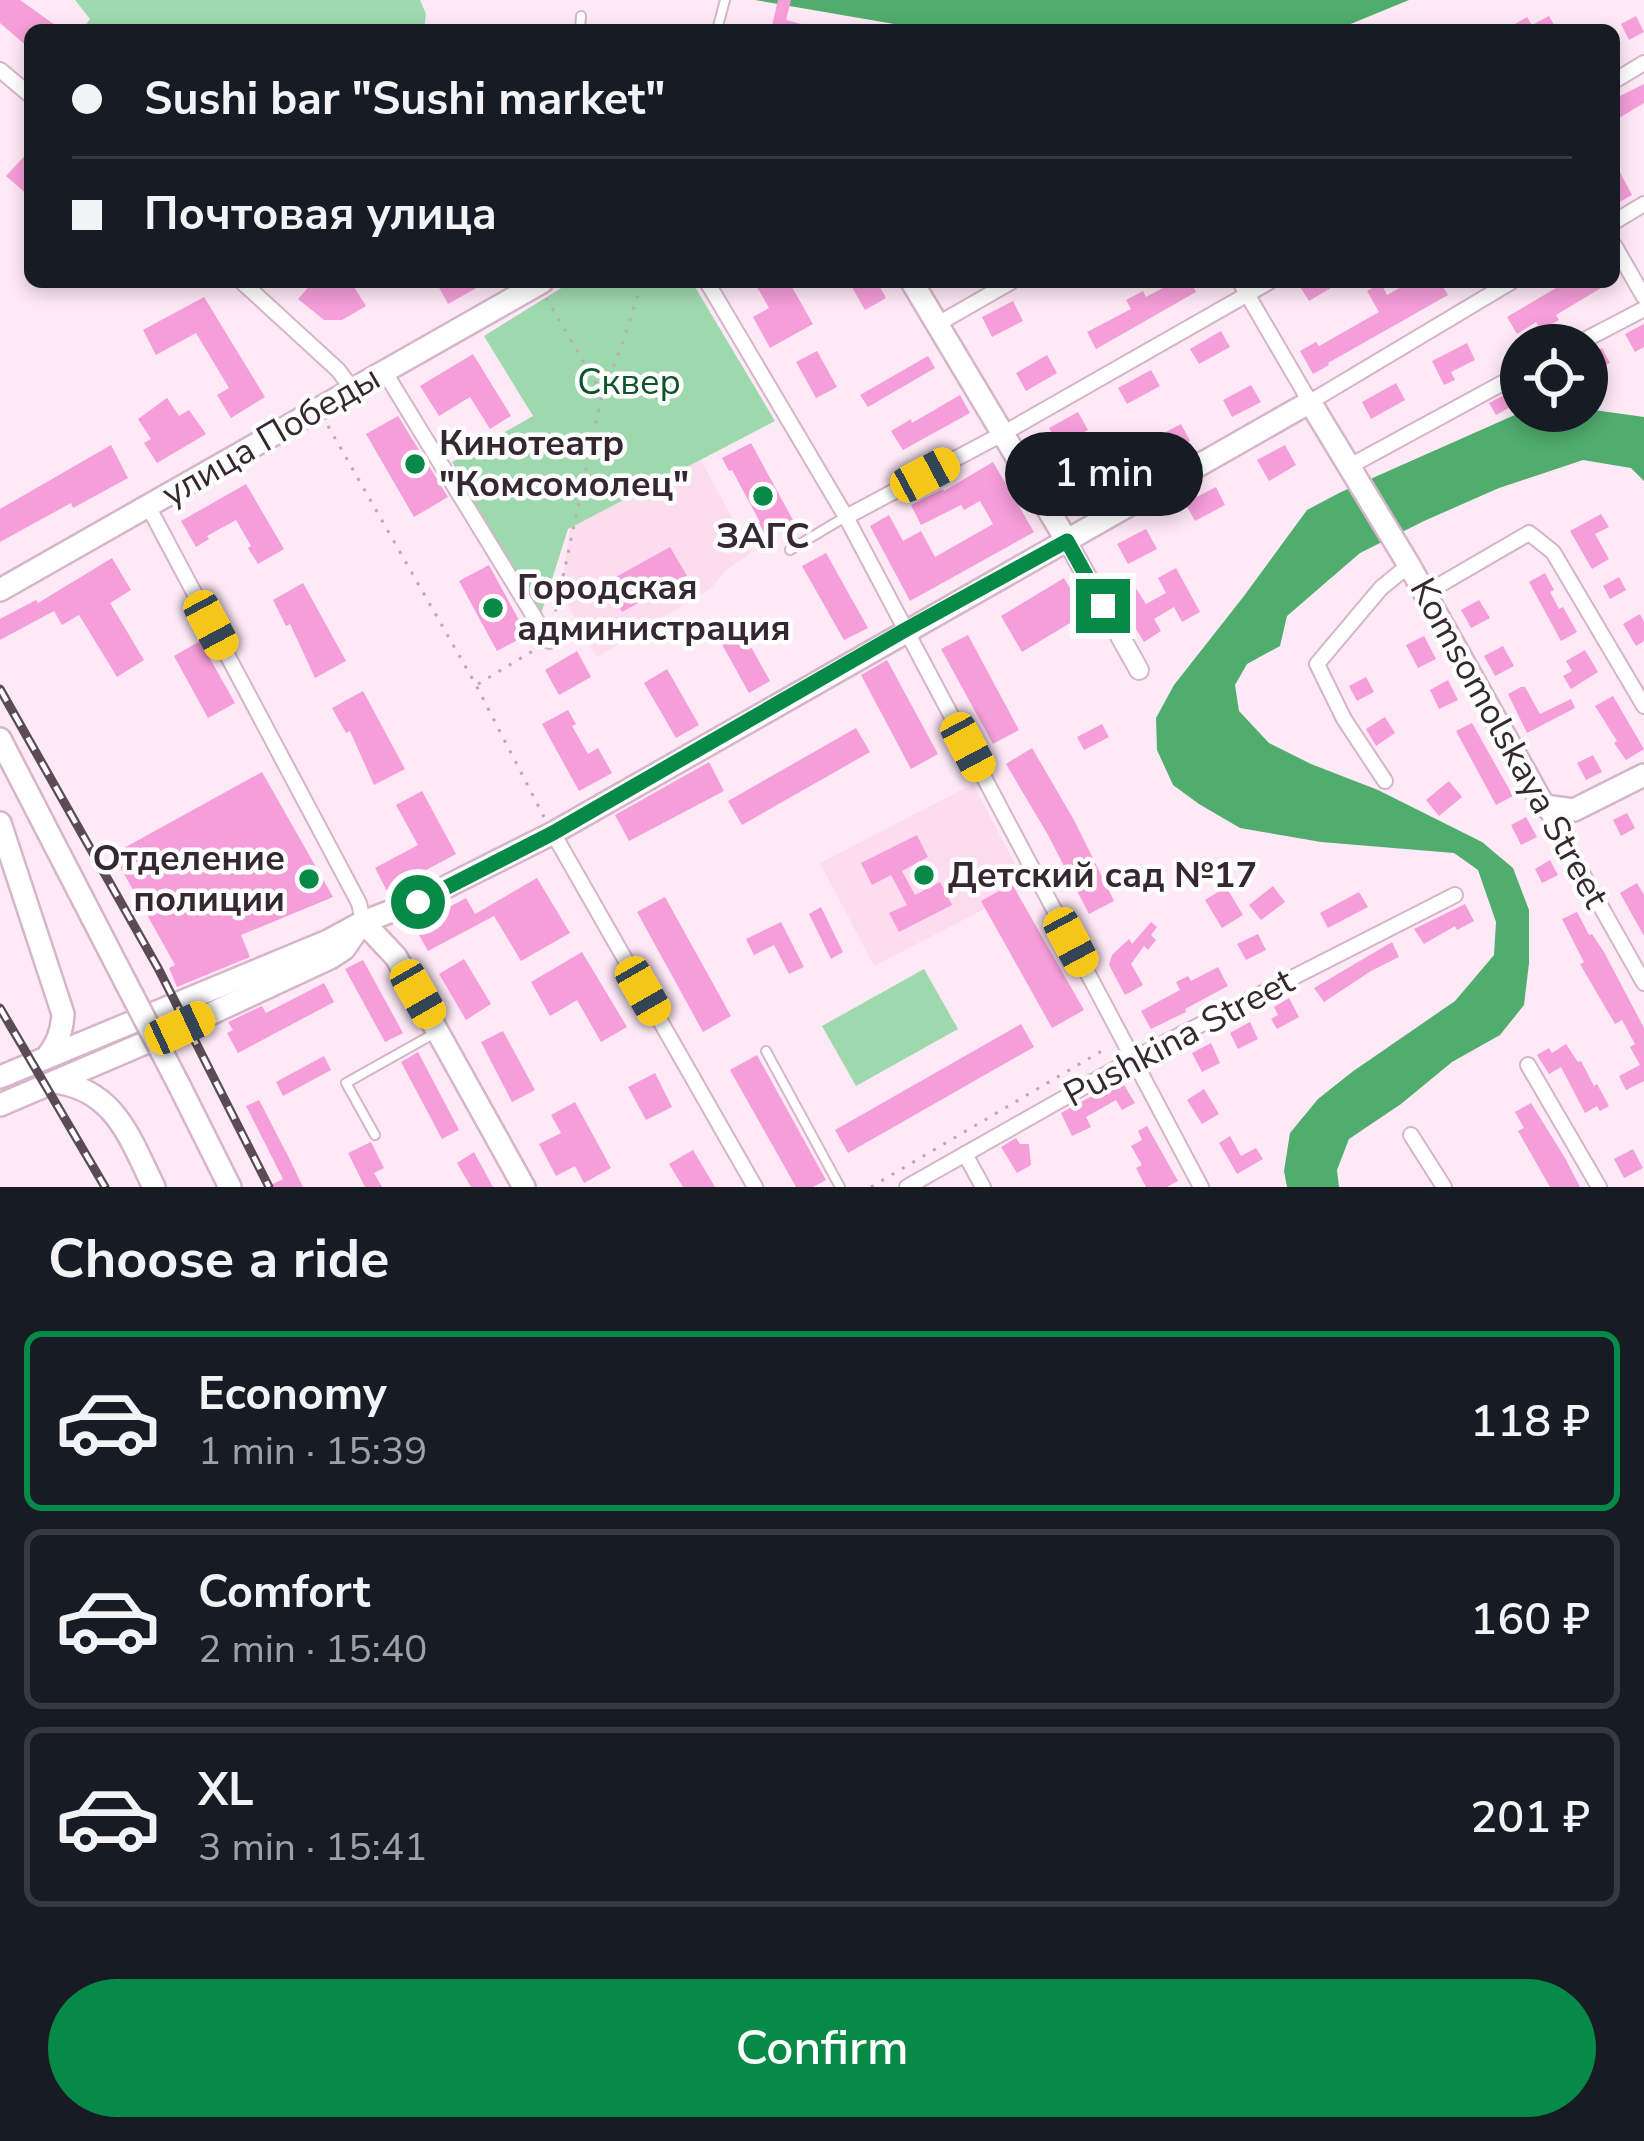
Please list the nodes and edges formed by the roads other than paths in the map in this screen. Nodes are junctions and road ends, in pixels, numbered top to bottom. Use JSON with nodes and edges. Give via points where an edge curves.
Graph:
{"nodes":[{"id":1,"x":581,"y":16,"type":"dead end"},
{"id":2,"x":580,"y":24,"type":"edge"},
{"id":3,"x":0,"y":70,"type":"edge"},
{"id":4,"x":24,"y":90,"type":"edge"},
{"id":5,"x":1620,"y":255,"type":"edge"},
{"id":6,"x":249,"y":288,"type":"edge"},
{"id":7,"x":531,"y":288,"type":"edge"},
{"id":8,"x":711,"y":288,"type":"edge"},
{"id":9,"x":915,"y":288,"type":"edge"},
{"id":10,"x":1001,"y":288,"type":"edge"},
{"id":11,"x":1244,"y":288,"type":"edge"},
{"id":12,"x":1501,"y":288,"type":"edge"},
{"id":13,"x":1644,"y":297,"type":"edge"},
{"id":14,"x":1644,"y":309,"type":"edge"},
{"id":15,"x":936,"y":325,"type":"junction"},
{"id":16,"x":1608,"y":328,"type":"edge"},
{"id":17,"x":384,"y":371,"type":"junction"},
{"id":18,"x":1500,"y":386,"type":"edge"},
{"id":19,"x":352,"y":389,"type":"junction"},
{"id":20,"x":1310,"y":402,"type":"junction"},
{"id":21,"x":1004,"y":434,"type":"junction"},
{"id":22,"x":1354,"y":473,"type":"junction"},
{"id":23,"x":148,"y":506,"type":"junction"},
{"id":24,"x":846,"y":517,"type":"junction"},
{"id":25,"x":1067,"y":541,"type":"junction"},
{"id":26,"x":790,"y":550,"type":"dead end"},
{"id":27,"x":1409,"y":565,"type":"junction"},
{"id":28,"x":0,"y":590,"type":"edge"},
{"id":29,"x":1424,"y":594,"type":"junction"},
{"id":30,"x":905,"y":630,"type":"junction"},
{"id":31,"x":549,"y":641,"type":"road end"},
{"id":32,"x":1139,"y":670,"type":"dead end"},
{"id":33,"x":1644,"y":706,"type":"edge"},
{"id":34,"x":0,"y":739,"type":"edge"},
{"id":35,"x":1644,"y":775,"type":"edge"},
{"id":36,"x":1385,"y":781,"type":"dead end"},
{"id":37,"x":1544,"y":806,"type":"junction"},
{"id":38,"x":0,"y":823,"type":"edge"},
{"id":39,"x":553,"y":833,"type":"junction"},
{"id":40,"x":1455,"y":895,"type":"dead end"},
{"id":41,"x":363,"y":922,"type":"junction"},
{"id":42,"x":1644,"y":983,"type":"edge"},
{"id":43,"x":439,"y":1031,"type":"junction"},
{"id":44,"x":766,"y":1051,"type":"dead end"},
{"id":45,"x":46,"y":1058,"type":"junction"},
{"id":46,"x":1132,"y":1059,"type":"junction"},
{"id":47,"x":1528,"y":1065,"type":"dead end"},
{"id":48,"x":0,"y":1077,"type":"edge"},
{"id":49,"x":56,"y":1082,"type":"junction"},
{"id":50,"x":0,"y":1105,"type":"edge"},
{"id":51,"x":375,"y":1135,"type":"dead end"},
{"id":52,"x":1411,"y":1135,"type":"dead end"},
{"id":53,"x":964,"y":1154,"type":"junction"},
{"id":54,"x":154,"y":1187,"type":"edge"},
{"id":55,"x":230,"y":1187,"type":"edge"},
{"id":56,"x":524,"y":1187,"type":"edge"},
{"id":57,"x":755,"y":1187,"type":"edge"},
{"id":58,"x":841,"y":1187,"type":"edge"},
{"id":59,"x":907,"y":1187,"type":"edge"},
{"id":60,"x":983,"y":1187,"type":"edge"},
{"id":61,"x":1202,"y":1187,"type":"edge"},
{"id":62,"x":1444,"y":1187,"type":"edge"},
{"id":63,"x":1599,"y":1187,"type":"edge"}],
"edges":[{"from":1,"to":2,"type":"lane"},
{"from":3,"to":4,"type":"street"},
{"from":5,"to":13,"type":"street"},
{"from":6,"to":19,"type":"street"},
{"from":7,"to":17,"type":"main road","name":"улица Победы"},
{"from":8,"to":24,"type":"street"},
{"from":9,"to":15,"type":"main road"},
{"from":10,"to":15,"type":"street"},
{"from":11,"to":20,"type":"street"},
{"from":11,"to":21,"type":"street"},
{"from":12,"to":20,"type":"street"},
{"from":14,"to":16,"type":"street"},
{"from":15,"to":21,"type":"main road"},
{"from":17,"to":19,"type":"main road","name":"улица Победы"},
{"from":17,"to":31,"type":"street"},
{"from":18,"to":22,"type":"street"},
{"from":19,"to":23,"type":"main road","name":"улица Победы"},
{"from":20,"to":22,"type":"main road","name":"Komsomolskaya Street"},
{"from":20,"to":25,"type":"main road"},
{"from":21,"to":24,"type":"street"},
{"from":21,"to":25,"type":"main road"},
{"from":22,"to":27,"type":"main road","name":"Komsomolskaya Street"},
{"from":23,"to":28,"type":"main road","name":"улица Победы"},
{"from":23,"to":41,"type":"street"},
{"from":24,"to":26,"type":"lane"},
{"from":24,"to":30,"type":"street"},
{"from":25,"to":30,"type":"main road"},
{"from":25,"to":32,"type":"street"},
{"from":27,"to":29,"type":"main road","name":"Komsomolskaya Street"},
{"from":27,"to":36,"type":"street","via":[[1317,664]]},
{"from":29,"to":33,"type":"street","via":[[1529,533],[1552,552]]},
{"from":29,"to":37,"type":"main road","name":"Komsomolskaya Street"},
{"from":30,"to":39,"type":"main road"},
{"from":30,"to":46,"type":"street"},
{"from":34,"to":55,"type":"main road","bridge":true},
{"from":35,"to":37,"type":"main road","via":[[1574,810]]},
{"from":37,"to":42,"type":"street","name":"Komsomolskaya Street"},
{"from":38,"to":45,"type":"main road","via":[[63,1015]]},
{"from":39,"to":41,"type":"main road"},
{"from":39,"to":57,"type":"street"},
{"from":40,"to":46,"type":"street","name":"Pushkina Street"},
{"from":41,"to":43,"type":"main road","via":[[396,957]]},
{"from":41,"to":45,"type":"main road"},
{"from":41,"to":49,"type":"main road","via":[[330,958]]},
{"from":43,"to":51,"type":"lane","via":[[346,1082]]},
{"from":43,"to":56,"type":"main road"},
{"from":44,"to":58,"type":"lane"},
{"from":45,"to":48,"type":"main road"},
{"from":46,"to":53,"type":"street","name":"Pushkina Street"},
{"from":46,"to":61,"type":"street"},
{"from":47,"to":63,"type":"street"},
{"from":49,"to":50,"type":"main road"},
{"from":49,"to":54,"type":"main road","via":[[104,1101]]},
{"from":52,"to":62,"type":"street"},
{"from":53,"to":59,"type":"street","name":"Pushkina Street"},
{"from":53,"to":60,"type":"street"}]}
